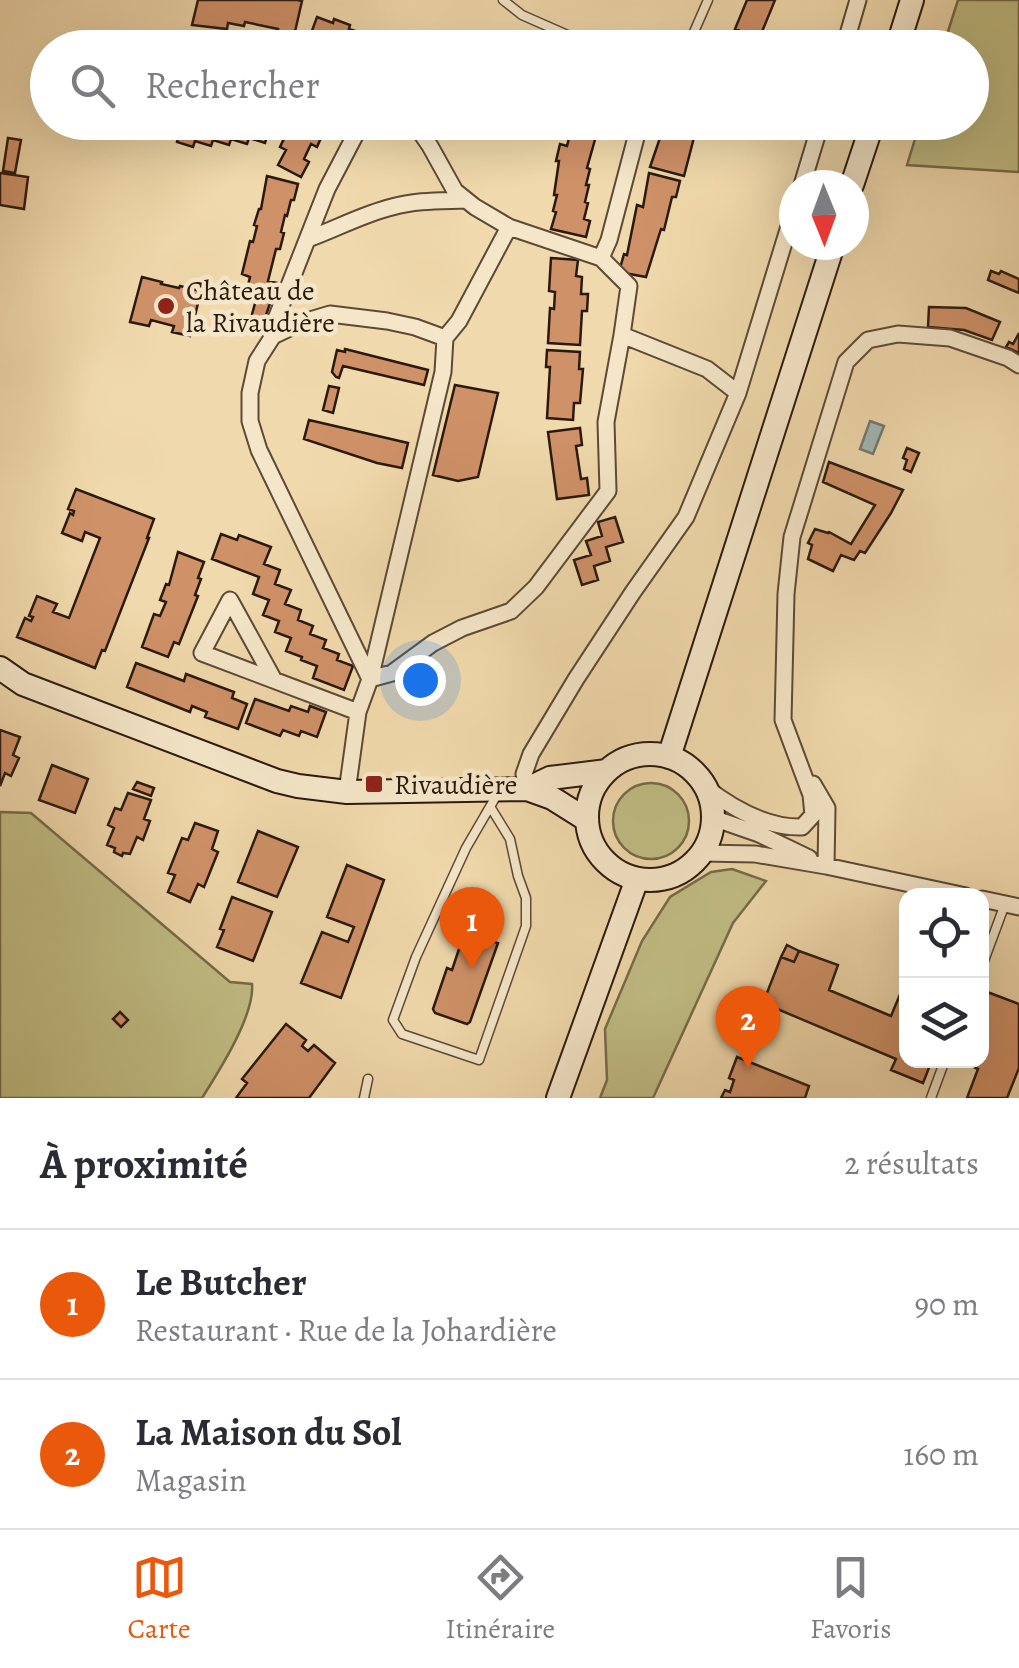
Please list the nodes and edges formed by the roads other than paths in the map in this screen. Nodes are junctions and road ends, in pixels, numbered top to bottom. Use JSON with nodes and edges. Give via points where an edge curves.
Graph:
{"nodes":[{"id":1,"x":503,"y":0,"type":"edge"},
{"id":2,"x":708,"y":0,"type":"edge"},
{"id":3,"x":858,"y":0,"type":"edge"},
{"id":4,"x":912,"y":0,"type":"edge"},
{"id":5,"x":556,"y":30,"type":"edge"},
{"id":6,"x":695,"y":30,"type":"edge"},
{"id":7,"x":849,"y":30,"type":"edge"},
{"id":8,"x":902,"y":30,"type":"edge"},
{"id":9,"x":353,"y":140,"type":"edge"},
{"id":10,"x":426,"y":140,"type":"edge"},
{"id":11,"x":635,"y":140,"type":"edge"},
{"id":12,"x":816,"y":140,"type":"edge"},
{"id":13,"x":866,"y":140,"type":"edge"},
{"id":14,"x":807,"y":170,"type":"edge"},
{"id":15,"x":857,"y":170,"type":"edge"},
{"id":16,"x":466,"y":200,"type":"junction"},
{"id":17,"x":509,"y":227,"type":"junction"},
{"id":18,"x":308,"y":239,"type":"junction"},
{"id":19,"x":601,"y":258,"type":"junction"},
{"id":20,"x":779,"y":259,"type":"edge"},
{"id":21,"x":828,"y":260,"type":"edge"},
{"id":22,"x":273,"y":336,"type":"junction"},
{"id":23,"x":622,"y":336,"type":"junction"},
{"id":24,"x":445,"y":338,"type":"junction"},
{"id":25,"x":1019,"y":365,"type":"edge"},
{"id":26,"x":738,"y":393,"type":"junction"},
{"id":27,"x":0,"y":668,"type":"edge"},
{"id":28,"x":370,"y":679,"type":"junction"},
{"id":29,"x":274,"y":680,"type":"junction"},
{"id":30,"x":358,"y":712,"type":"junction"},
{"id":31,"x":669,"y":758,"type":"junction"},
{"id":32,"x":801,"y":769,"type":"junction"},
{"id":33,"x":607,"y":771,"type":"junction"},
{"id":34,"x":705,"y":787,"type":"junction"},
{"id":35,"x":527,"y":789,"type":"junction"},
{"id":36,"x":347,"y":792,"type":"junction"},
{"id":37,"x":495,"y":799,"type":"junction"},
{"id":38,"x":713,"y":818,"type":"junction"},
{"id":39,"x":587,"y":820,"type":"junction"},
{"id":40,"x":702,"y":853,"type":"junction"},
{"id":41,"x":826,"y":866,"type":"junction"},
{"id":42,"x":637,"y":879,"type":"junction"},
{"id":43,"x":929,"y":888,"type":"edge"},
{"id":44,"x":1012,"y":905,"type":"edge"},
{"id":45,"x":989,"y":952,"type":"edge"},
{"id":46,"x":942,"y":1068,"type":"edge"},
{"id":47,"x":368,"y":1079,"type":"dead end"},
{"id":48,"x":364,"y":1098,"type":"edge"},
{"id":49,"x":558,"y":1098,"type":"edge"},
{"id":50,"x":931,"y":1098,"type":"edge"}],
"edges":[{"from":1,"to":5,"type":"lane"},
{"from":2,"to":6,"type":"lane"},
{"from":3,"to":7,"type":"street"},
{"from":4,"to":8,"type":"main road"},
{"from":9,"to":18,"type":"street"},
{"from":10,"to":16,"type":"street"},
{"from":11,"to":19,"type":"street"},
{"from":12,"to":14,"type":"street"},
{"from":13,"to":15,"type":"main road"},
{"from":16,"to":17,"type":"street"},
{"from":16,"to":18,"type":"street","via":[[396,206]]},
{"from":17,"to":19,"type":"street"},
{"from":17,"to":24,"type":"street"},
{"from":18,"to":22,"type":"street"},
{"from":19,"to":23,"type":"street","via":[[629,286]]},
{"from":20,"to":26,"type":"street"},
{"from":21,"to":31,"type":"main road"},
{"from":22,"to":24,"type":"street","via":[[330,314]]},
{"from":22,"to":28,"type":"street","via":[[258,361],[250,421]]},
{"from":23,"to":26,"type":"street","via":[[707,369]]},
{"from":23,"to":28,"type":"street","via":[[606,422],[608,491],[511,610],[462,628],[392,674]]},
{"from":24,"to":28,"type":"street","via":[[443,372]]},
{"from":25,"to":32,"type":"street","via":[[950,338],[898,334],[868,340],[846,362],[792,537],[783,720]]},
{"from":26,"to":35,"type":"street","via":[[686,516],[531,754]]},
{"from":27,"to":36,"type":"main road","via":[[23,684],[277,781]]},
{"from":28,"to":30,"type":"street"},
{"from":29,"to":29,"type":"street","via":[[265,664],[230,600],[202,652]]},
{"from":29,"to":30,"type":"street"},
{"from":30,"to":36,"type":"street"},
{"from":31,"to":33,"type":"main road","via":[[630,758]]},
{"from":31,"to":34,"type":"main road"},
{"from":32,"to":34,"type":"street","via":[[813,816],[802,827],[783,828]]},
{"from":32,"to":41,"type":"street","via":[[827,808]]},
{"from":33,"to":35,"type":"main road","via":[[550,778]]},
{"from":33,"to":39,"type":"main road","via":[[590,799]]},
{"from":34,"to":38,"type":"main road"},
{"from":35,"to":37,"type":"main road"},
{"from":35,"to":39,"type":"main road"},
{"from":36,"to":37,"type":"main road"},
{"from":37,"to":37,"type":"lane","via":[[526,898],[526,926],[478,1060],[402,1034],[393,1020],[466,848]]},
{"from":38,"to":40,"type":"main road"},
{"from":38,"to":41,"type":"street"},
{"from":39,"to":42,"type":"main road","via":[[598,854]]},
{"from":40,"to":41,"type":"street"},
{"from":40,"to":42,"type":"main road","via":[[673,876]]},
{"from":41,"to":43,"type":"street"},
{"from":42,"to":49,"type":"main road"},
{"from":44,"to":45,"type":"lane"},
{"from":46,"to":50,"type":"lane"},
{"from":47,"to":48,"type":"lane"}]}
